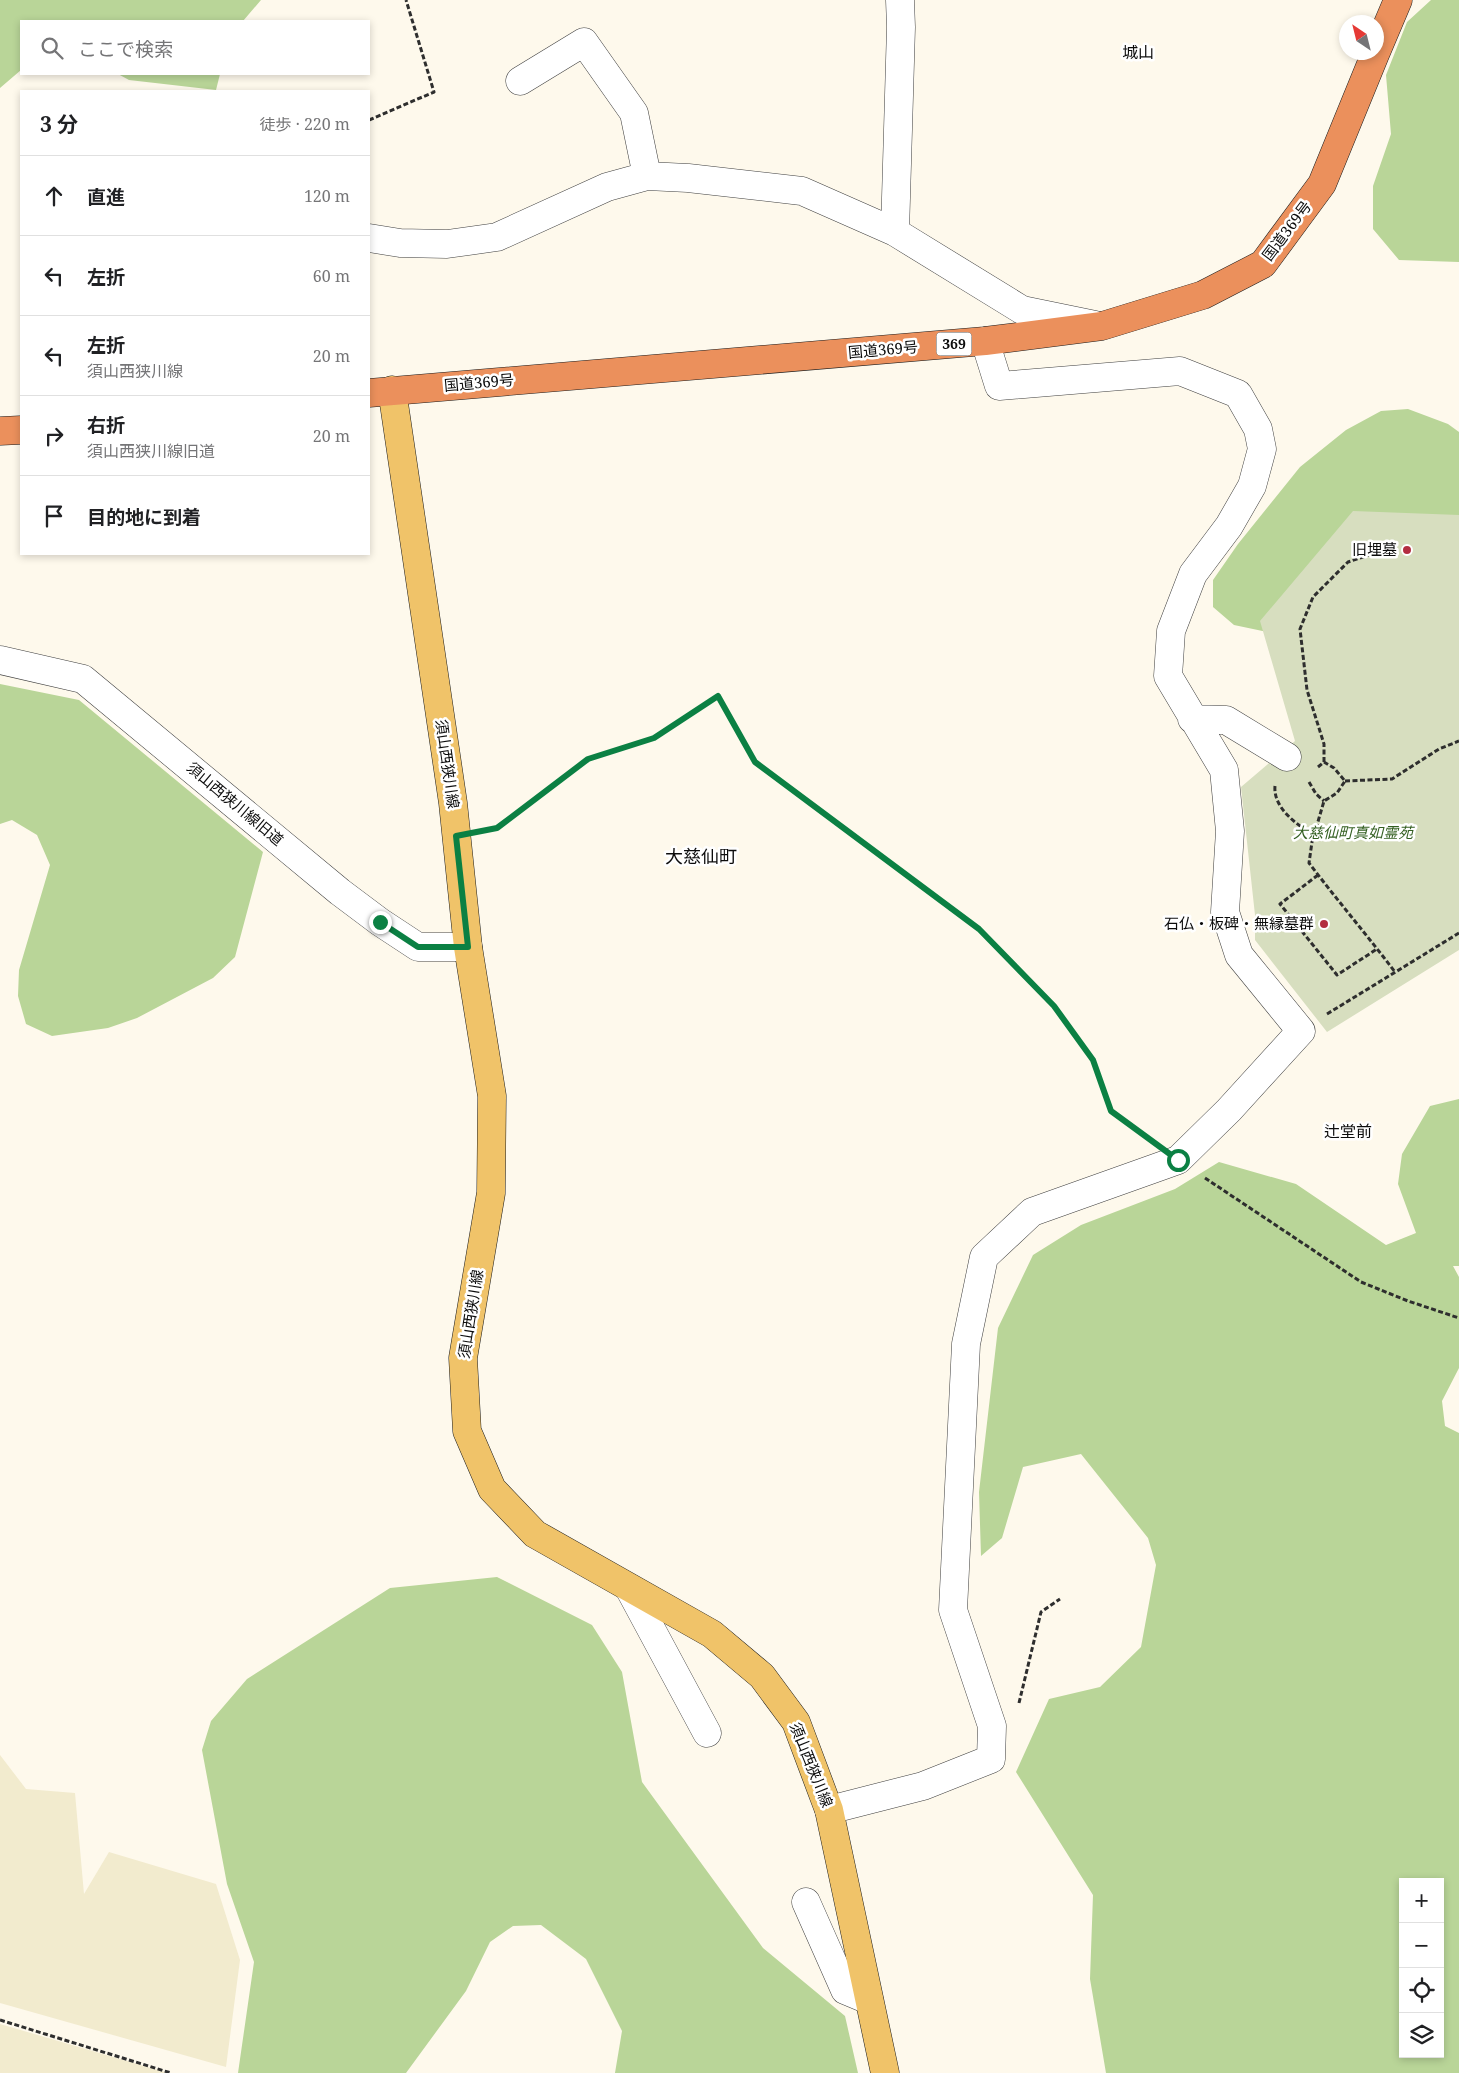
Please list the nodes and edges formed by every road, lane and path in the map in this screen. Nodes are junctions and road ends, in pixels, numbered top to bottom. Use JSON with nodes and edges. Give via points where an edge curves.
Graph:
{"nodes":[{"id":1,"x":406,"y":0,"type":"edge"},
{"id":2,"x":900,"y":0,"type":"edge"},
{"id":3,"x":1398,"y":0,"type":"edge"},
{"id":4,"x":1384,"y":33,"type":"edge"},
{"id":5,"x":1373,"y":60,"type":"edge"},
{"id":6,"x":520,"y":81,"type":"dead end"},
{"id":7,"x":370,"y":120,"type":"edge"},
{"id":8,"x":647,"y":176,"type":"junction"},
{"id":9,"x":895,"y":232,"type":"junction"},
{"id":10,"x":370,"y":238,"type":"edge"},
{"id":11,"x":1102,"y":326,"type":"junction"},
{"id":12,"x":984,"y":341,"type":"junction"},
{"id":13,"x":380,"y":391,"type":"edge"},
{"id":14,"x":20,"y":430,"type":"edge"},
{"id":15,"x":0,"y":431,"type":"edge"},
{"id":16,"x":1381,"y":551,"type":"dead end"},
{"id":17,"x":0,"y":660,"type":"edge"},
{"id":18,"x":1192,"y":719,"type":"junction"},
{"id":19,"x":1459,"y":741,"type":"edge"},
{"id":20,"x":1284,"y":756,"type":"joint"},
{"id":21,"x":1324,"y":762,"type":"junction"},
{"id":22,"x":1314,"y":770,"type":"dead end"},
{"id":23,"x":1312,"y":776,"type":"dead end"},
{"id":24,"x":1344,"y":781,"type":"junction"},
{"id":25,"x":1324,"y":801,"type":"junction"},
{"id":26,"x":1314,"y":835,"type":"junction"},
{"id":27,"x":456,"y":836,"type":"junction"},
{"id":28,"x":1318,"y":875,"type":"junction"},
{"id":29,"x":1459,"y":932,"type":"edge"},
{"id":30,"x":468,"y":947,"type":"junction"},
{"id":31,"x":1378,"y":948,"type":"junction"},
{"id":32,"x":1395,"y":972,"type":"junction"},
{"id":33,"x":1301,"y":1031,"type":"junction"},
{"id":34,"x":1178,"y":1160,"type":"junction"},
{"id":35,"x":1459,"y":1318,"type":"edge"},
{"id":36,"x":629,"y":1588,"type":"junction"},
{"id":37,"x":1060,"y":1600,"type":"dead end"},
{"id":38,"x":1018,"y":1706,"type":"dead end"},
{"id":39,"x":707,"y":1733,"type":"dead end"},
{"id":40,"x":830,"y":1810,"type":"junction"},
{"id":41,"x":806,"y":1902,"type":"dead end"},
{"id":42,"x":869,"y":2000,"type":"junction"},
{"id":43,"x":0,"y":2020,"type":"edge"},
{"id":44,"x":171,"y":2073,"type":"edge"},
{"id":45,"x":885,"y":2073,"type":"edge"}],
"edges":[{"from":1,"to":7,"type":"path","via":[[434,92]]},
{"from":2,"to":9,"type":"street"},
{"from":3,"to":4,"type":"highway","name":"国道369号","number":"369"},
{"from":5,"to":11,"type":"highway","name":"国道369号","number":"369","via":[[1322,184],[1263,264],[1203,295]]},
{"from":6,"to":8,"type":"street","via":[[584,42],[634,113]]},
{"from":8,"to":9,"type":"street","via":[[802,191]]},
{"from":8,"to":10,"type":"street","via":[[607,186],[497,237],[447,244],[400,243]]},
{"from":9,"to":11,"type":"street","via":[[1022,310]]},
{"from":11,"to":12,"type":"highway","name":"国道369号","number":"369"},
{"from":12,"to":13,"type":"highway","name":"国道369号","number":"369"},
{"from":12,"to":18,"type":"street","via":[[999,386],[1180,371],[1238,394],[1258,429],[1262,450],[1252,486],[1229,526],[1193,574],[1170,631],[1168,676]]},
{"from":13,"to":27,"type":"main road","name":"須山西狭川線","via":[[453,803]]},
{"from":14,"to":15,"type":"highway"},
{"from":16,"to":21,"type":"path","via":[[1348,562],[1312,597],[1300,629],[1307,690],[1324,744]]},
{"from":17,"to":30,"type":"street","name":"須山西狭川線旧道","via":[[83,678],[380,922],[418,947]]},
{"from":18,"to":20,"type":"street","via":[[1226,720]]},
{"from":18,"to":33,"type":"street","via":[[1224,770],[1230,831],[1225,912],[1239,956]]},
{"from":19,"to":24,"type":"path","via":[[1439,749],[1392,779]]},
{"from":20,"to":26,"type":"path","via":[[1276,770],[1274,794],[1286,814]]},
{"from":21,"to":22,"type":"path"},
{"from":21,"to":24,"type":"path","via":[[1334,768]]},
{"from":23,"to":25,"type":"path","via":[[1309,784]]},
{"from":24,"to":25,"type":"path","via":[[1337,793]]},
{"from":25,"to":26,"type":"path"},
{"from":26,"to":28,"type":"path","via":[[1310,864]]},
{"from":27,"to":30,"type":"main road","name":"須山西狭川線"},
{"from":27,"to":34,"type":"path","via":[[497,828],[588,759],[654,738],[718,696],[755,762],[979,929],[1054,1006],[1093,1060],[1111,1111]]},
{"from":28,"to":31,"type":"path"},
{"from":28,"to":31,"type":"path","via":[[1280,904],[1337,975]]},
{"from":29,"to":32,"type":"path"},
{"from":30,"to":36,"type":"main road","name":"須山西狭川線","via":[[492,1106],[491,1193],[463,1358],[466,1431],[492,1489],[535,1534]]},
{"from":31,"to":32,"type":"path"},
{"from":32,"to":33,"type":"path"},
{"from":33,"to":34,"type":"street"},
{"from":34,"to":35,"type":"path","via":[[1362,1282]]},
{"from":34,"to":40,"type":"street","via":[[1032,1212],[984,1257],[966,1344],[953,1610],[992,1726],[991,1759],[923,1786]]},
{"from":36,"to":39,"type":"street"},
{"from":36,"to":40,"type":"main road","name":"須山西狭川線","via":[[712,1634],[762,1676],[796,1722]]},
{"from":37,"to":38,"type":"path","via":[[1042,1612]]},
{"from":40,"to":42,"type":"main road","name":"須山西狭川線"},
{"from":41,"to":42,"type":"street","via":[[845,1990]]},
{"from":42,"to":45,"type":"main road","name":"須山西狭川線"},
{"from":43,"to":44,"type":"path"}]}
